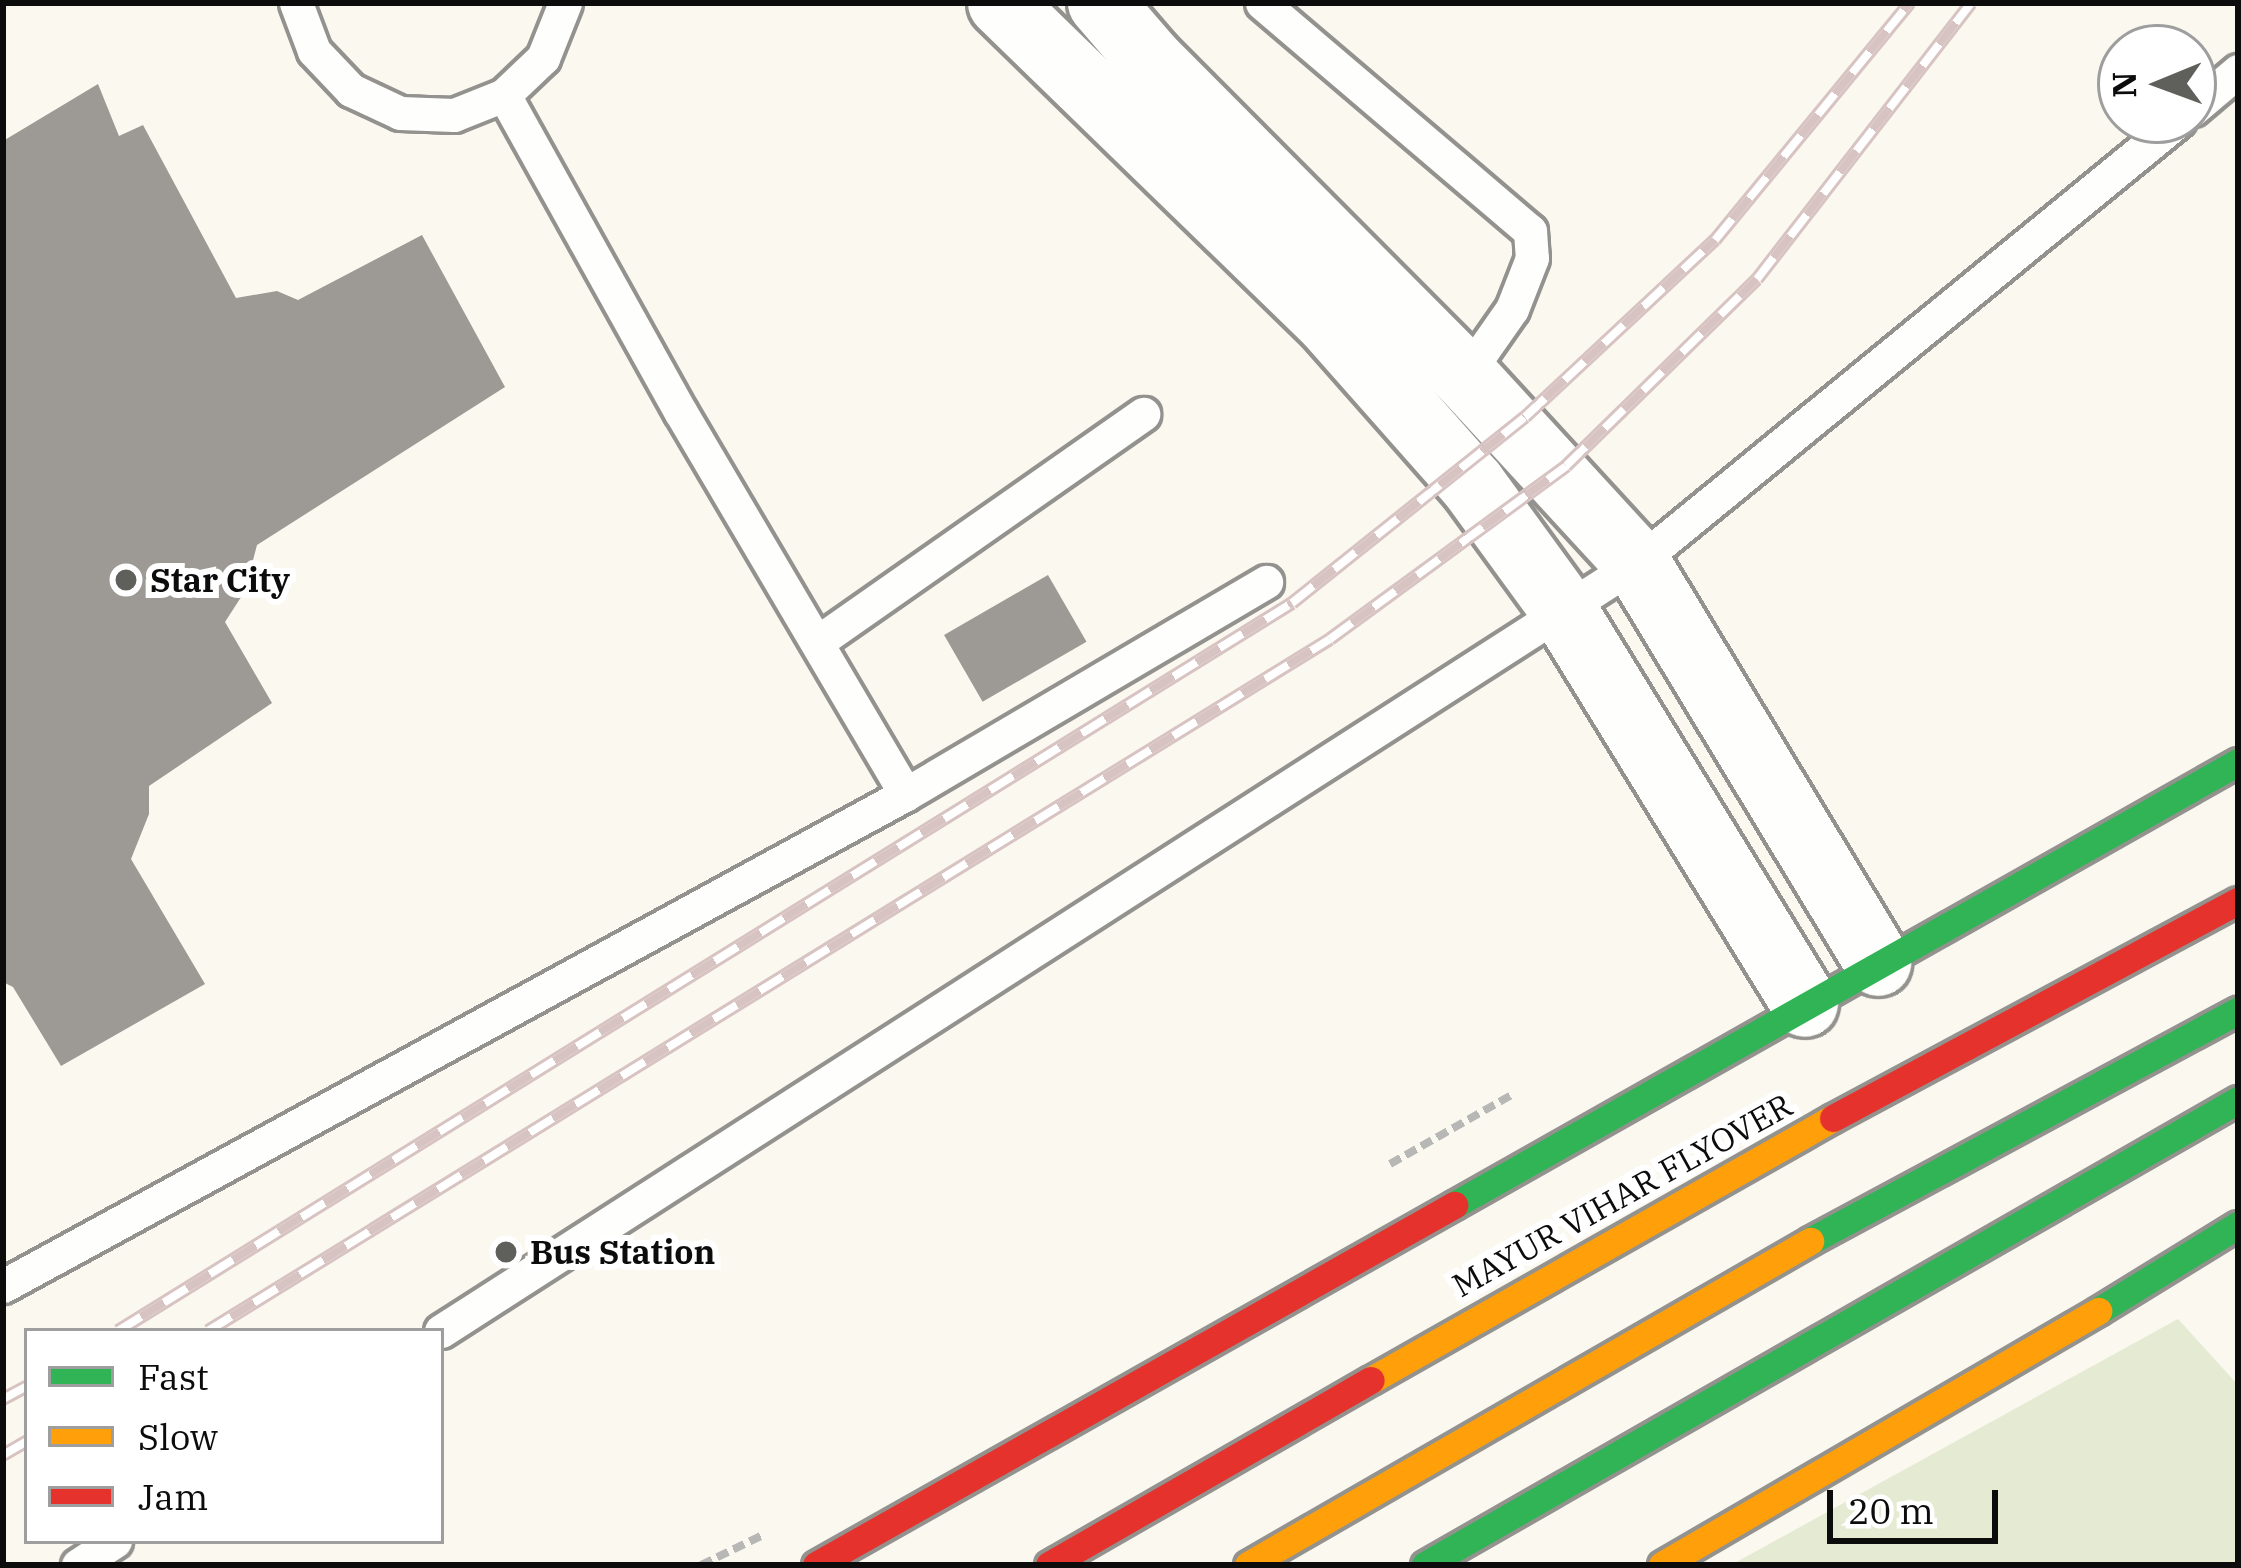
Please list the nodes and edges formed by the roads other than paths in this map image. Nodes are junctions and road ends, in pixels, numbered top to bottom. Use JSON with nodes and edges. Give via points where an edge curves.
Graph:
{"nodes":[{"id":1,"x":296,"y":3,"type":"edge"},
{"id":2,"x":566,"y":3,"type":"edge"},
{"id":3,"x":1000,"y":3,"type":"edge"},
{"id":4,"x":1262,"y":3,"type":"edge"},
{"id":5,"x":1115,"y":8,"type":"edge"},
{"id":6,"x":504,"y":95,"type":"junction"},
{"id":7,"x":2150,"y":144,"type":"edge"},
{"id":8,"x":1465,"y":376,"type":"junction"},
{"id":9,"x":1143,"y":414,"type":"dead end"},
{"id":10,"x":1637,"y":563,"type":"junction"},
{"id":11,"x":1266,"y":582,"type":"dead end"},
{"id":12,"x":1563,"y":608,"type":"junction"},
{"id":13,"x":819,"y":641,"type":"junction"},
{"id":14,"x":2238,"y":761,"type":"edge"},
{"id":15,"x":906,"y":794,"type":"junction"},
{"id":16,"x":2238,"y":901,"type":"edge"},
{"id":17,"x":1878,"y":963,"type":"junction"},
{"id":18,"x":1805,"y":1004,"type":"junction"},
{"id":19,"x":2238,"y":1011,"type":"edge"},
{"id":20,"x":2238,"y":1100,"type":"edge"},
{"id":21,"x":2238,"y":1225,"type":"edge"},
{"id":22,"x":3,"y":1286,"type":"edge"},
{"id":23,"x":444,"y":1329,"type":"edge"},
{"id":24,"x":110,"y":1544,"type":"edge"},
{"id":25,"x":78,"y":1565,"type":"edge"},
{"id":26,"x":816,"y":1565,"type":"edge"},
{"id":27,"x":1049,"y":1565,"type":"edge"},
{"id":28,"x":1248,"y":1565,"type":"edge"},
{"id":29,"x":1425,"y":1565,"type":"edge"},
{"id":30,"x":1662,"y":1565,"type":"edge"}],
"edges":[{"from":1,"to":6,"type":"lane","via":[[314,51],[351,90],[400,113],[454,115]]},
{"from":2,"to":6,"type":"lane","via":[[543,58]]},
{"from":3,"to":12,"type":"street","via":[[1328,321],[1473,485]]},
{"from":4,"to":8,"type":"lane","via":[[1530,231],[1532,257],[1512,309]]},
{"from":5,"to":8,"type":"street"},
{"from":6,"to":13,"type":"lane"},
{"from":7,"to":10,"type":"lane"},
{"from":8,"to":10,"type":"street"},
{"from":9,"to":13,"type":"lane"},
{"from":10,"to":12,"type":"lane"},
{"from":10,"to":17,"type":"street"},
{"from":11,"to":15,"type":"lane"},
{"from":12,"to":18,"type":"street"},
{"from":12,"to":23,"type":"lane"},
{"from":13,"to":15,"type":"lane"},
{"from":14,"to":17,"type":"main road"},
{"from":15,"to":22,"type":"lane"},
{"from":16,"to":27,"type":"main road","name":"MAYUR VIHAR FLYOVER","via":[[1767,1153]]},
{"from":17,"to":18,"type":"main road"},
{"from":18,"to":26,"type":"main road"},
{"from":19,"to":28,"type":"main road","via":[[1817,1237]]},
{"from":20,"to":29,"type":"main road"},
{"from":21,"to":30,"type":"main road"},
{"from":24,"to":25,"type":"lane"}]}
